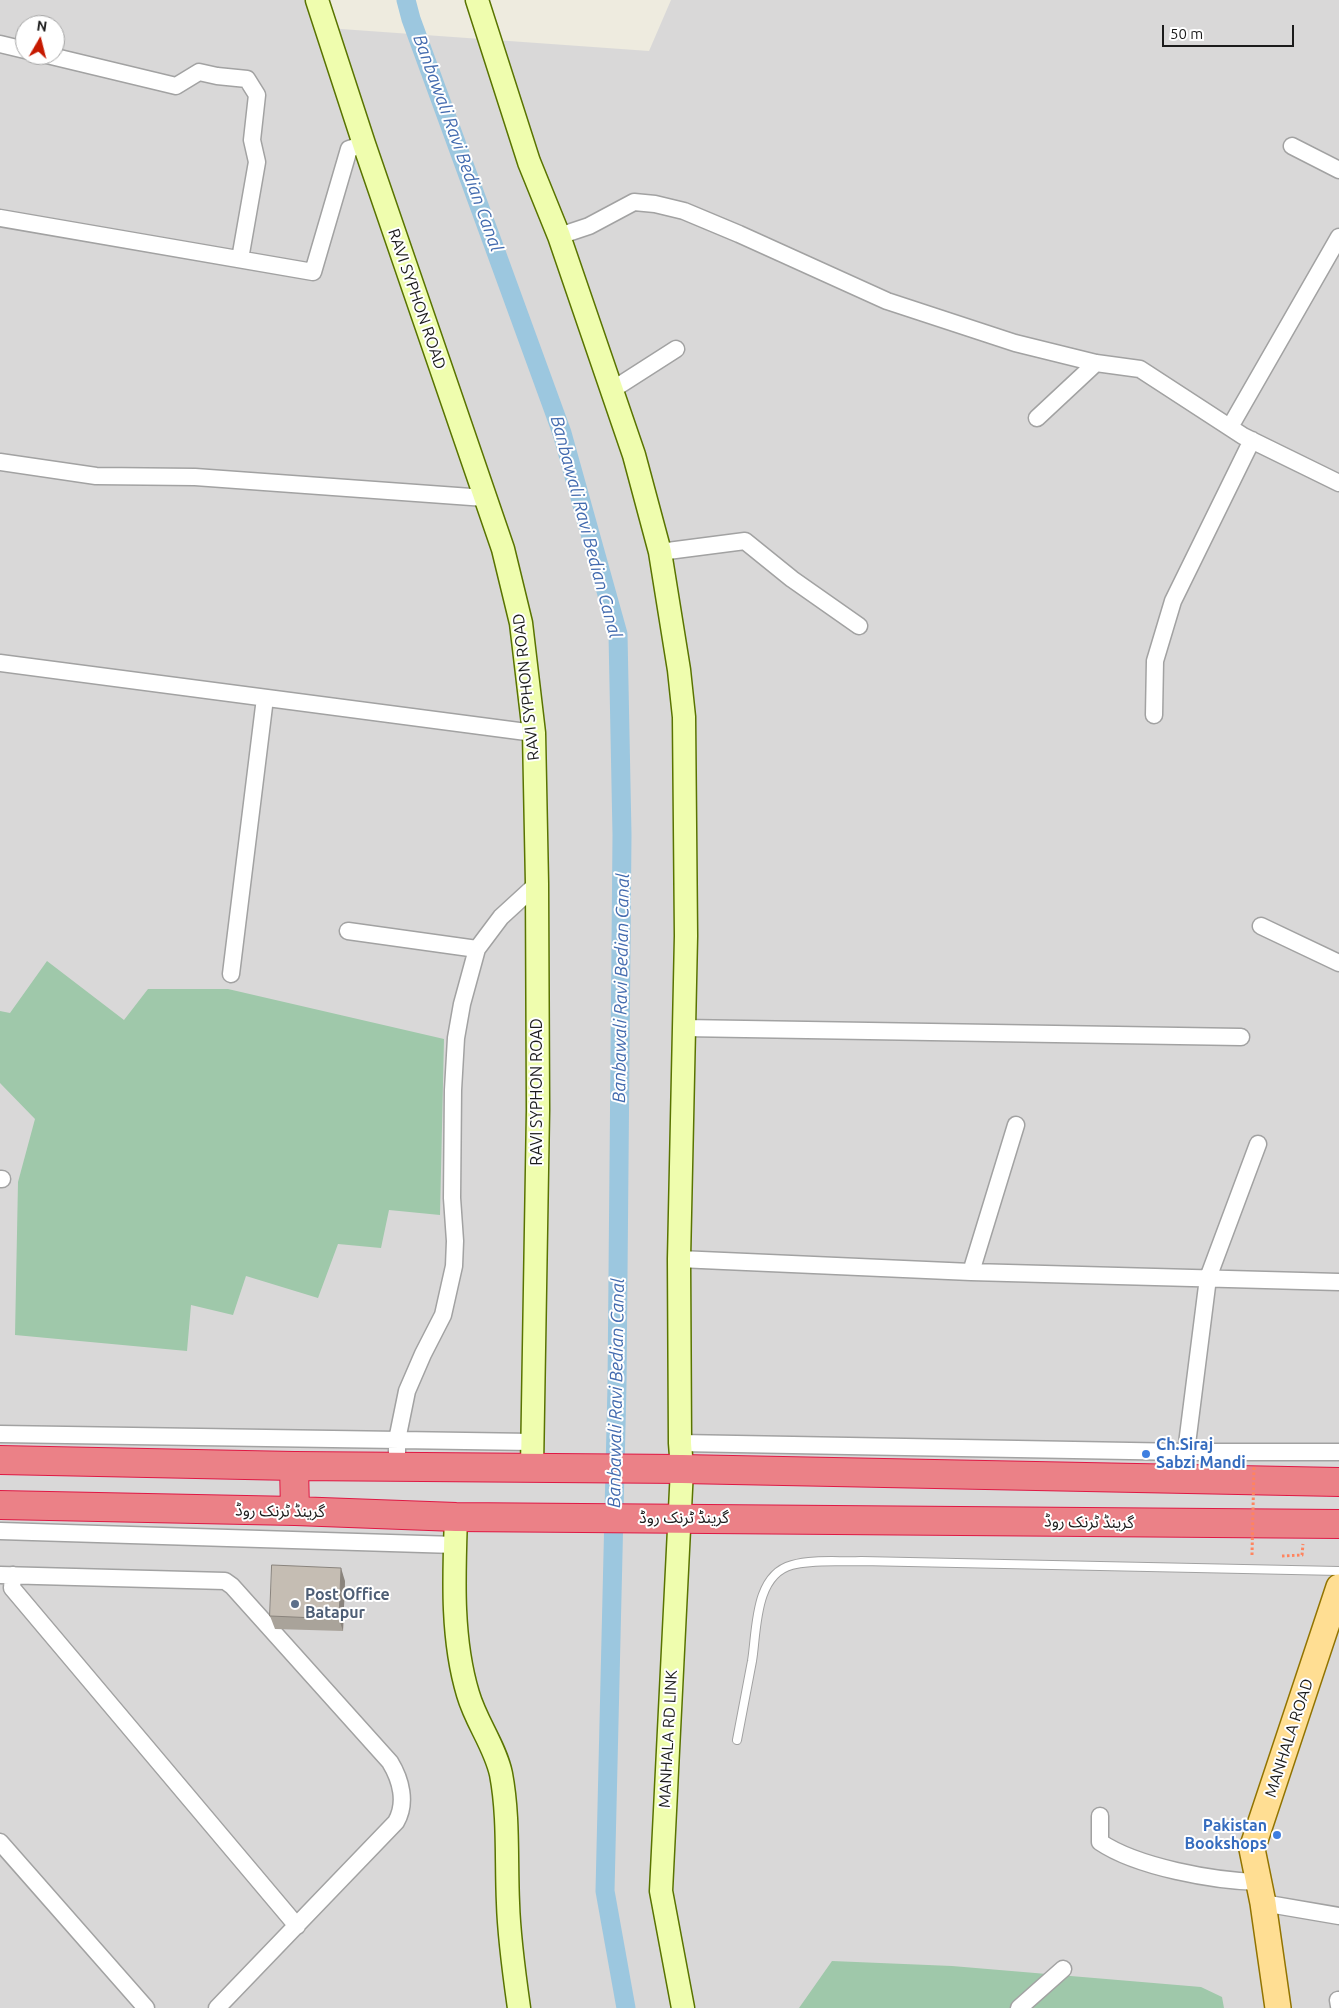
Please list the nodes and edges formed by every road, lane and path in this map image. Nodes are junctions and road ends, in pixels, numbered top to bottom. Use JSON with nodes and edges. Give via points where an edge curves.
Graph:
{"nodes":[{"id":1,"x":317,"y":0,"type":"edge"},
{"id":2,"x":477,"y":0,"type":"edge"},
{"id":3,"x":0,"y":44,"type":"edge"},
{"id":4,"x":15,"y":48,"type":"edge"},
{"id":5,"x":65,"y":59,"type":"edge"},
{"id":6,"x":364,"y":144,"type":"junction"},
{"id":7,"x":1292,"y":146,"type":"dead end"},
{"id":8,"x":1339,"y":170,"type":"edge"},
{"id":9,"x":0,"y":218,"type":"edge"},
{"id":10,"x":559,"y":236,"type":"junction"},
{"id":11,"x":1339,"y":236,"type":"edge"},
{"id":12,"x":240,"y":260,"type":"junction"},
{"id":13,"x":676,"y":349,"type":"dead end"},
{"id":14,"x":1096,"y":363,"type":"junction"},
{"id":15,"x":612,"y":390,"type":"junction"},
{"id":16,"x":1037,"y":418,"type":"dead end"},
{"id":17,"x":1230,"y":427,"type":"junction"},
{"id":18,"x":1252,"y":440,"type":"junction"},
{"id":19,"x":0,"y":462,"type":"edge"},
{"id":20,"x":1339,"y":483,"type":"edge"},
{"id":21,"x":486,"y":498,"type":"junction"},
{"id":22,"x":660,"y":552,"type":"junction"},
{"id":23,"x":859,"y":626,"type":"dead end"},
{"id":24,"x":0,"y":664,"type":"edge"},
{"id":25,"x":265,"y":698,"type":"junction"},
{"id":26,"x":1154,"y":715,"type":"dead end"},
{"id":27,"x":534,"y":733,"type":"junction"},
{"id":28,"x":538,"y":884,"type":"junction"},
{"id":29,"x":1261,"y":926,"type":"dead end"},
{"id":30,"x":348,"y":931,"type":"dead end"},
{"id":31,"x":478,"y":949,"type":"junction"},
{"id":32,"x":1339,"y":964,"type":"edge"},
{"id":33,"x":231,"y":974,"type":"dead end"},
{"id":34,"x":683,"y":1028,"type":"junction"},
{"id":35,"x":1241,"y":1037,"type":"dead end"},
{"id":36,"x":1016,"y":1125,"type":"dead end"},
{"id":37,"x":1258,"y":1144,"type":"dead end"},
{"id":38,"x":679,"y":1259,"type":"junction"},
{"id":39,"x":970,"y":1272,"type":"junction"},
{"id":40,"x":1208,"y":1278,"type":"junction"},
{"id":41,"x":1339,"y":1282,"type":"edge"},
{"id":42,"x":0,"y":1434,"type":"edge"},
{"id":43,"x":1186,"y":1452,"type":"junction"},
{"id":44,"x":1339,"y":1452,"type":"edge"},
{"id":45,"x":397,"y":1453,"type":"junction"},
{"id":46,"x":536,"y":1459,"type":"junction"},
{"id":47,"x":0,"y":1460,"type":"edge"},
{"id":48,"x":678,"y":1460,"type":"junction"},
{"id":49,"x":1254,"y":1465,"type":"dead end"},
{"id":50,"x":294,"y":1466,"type":"junction"},
{"id":51,"x":1339,"y":1482,"type":"edge"},
{"id":52,"x":0,"y":1505,"type":"edge"},
{"id":53,"x":295,"y":1511,"type":"junction"},
{"id":54,"x":456,"y":1517,"type":"junction"},
{"id":55,"x":671,"y":1519,"type":"junction"},
{"id":56,"x":1339,"y":1524,"type":"edge"},
{"id":57,"x":0,"y":1532,"type":"edge"},
{"id":58,"x":455,"y":1545,"type":"junction"},
{"id":59,"x":1252,"y":1555,"type":"dead end"},
{"id":60,"x":1339,"y":1571,"type":"edge"},
{"id":61,"x":6,"y":1575,"type":"edge"},
{"id":62,"x":1339,"y":1587,"type":"edge"},
{"id":63,"x":737,"y":1740,"type":"dead end"},
{"id":64,"x":1100,"y":1816,"type":"dead end"},
{"id":65,"x":0,"y":1842,"type":"edge"},
{"id":66,"x":1261,"y":1892,"type":"junction"},
{"id":67,"x":1339,"y":1916,"type":"edge"},
{"id":68,"x":297,"y":1926,"type":"junction"},
{"id":69,"x":1063,"y":1969,"type":"dead end"},
{"id":70,"x":146,"y":2008,"type":"edge"},
{"id":71,"x":217,"y":2008,"type":"edge"},
{"id":72,"x":518,"y":2008,"type":"edge"},
{"id":73,"x":683,"y":2008,"type":"edge"},
{"id":74,"x":1019,"y":2008,"type":"edge"},
{"id":75,"x":1278,"y":2008,"type":"edge"}],
"edges":[{"from":1,"to":6,"type":"street","name":"RAVI SYPHON ROAD"},
{"from":2,"to":10,"type":"street","name":"MANHALA RD LINK","via":[[530,162]]},
{"from":3,"to":4,"type":"street"},
{"from":5,"to":12,"type":"street","via":[[176,86],[199,72],[247,79],[257,96],[252,140],[257,162]]},
{"from":6,"to":12,"type":"street","via":[[349,149],[313,272]]},
{"from":6,"to":21,"type":"street","name":"RAVI SYPHON ROAD"},
{"from":7,"to":8,"type":"street"},
{"from":9,"to":12,"type":"street"},
{"from":10,"to":14,"type":"street","via":[[590,226],[634,202],[655,204],[684,211],[887,301],[1015,343]]},
{"from":10,"to":15,"type":"street","name":"MANHALA RD LINK"},
{"from":11,"to":17,"type":"street"},
{"from":13,"to":15,"type":"street"},
{"from":14,"to":16,"type":"street"},
{"from":14,"to":17,"type":"street","via":[[1140,370]]},
{"from":15,"to":22,"type":"street","name":"MANHALA RD LINK","via":[[634,455]]},
{"from":17,"to":18,"type":"street"},
{"from":18,"to":20,"type":"street"},
{"from":18,"to":26,"type":"street","via":[[1173,601],[1155,661]]},
{"from":19,"to":21,"type":"street","via":[[96,476],[195,477]]},
{"from":21,"to":27,"type":"street","name":"RAVI SYPHON ROAD","via":[[503,549],[521,623]]},
{"from":22,"to":23,"type":"street","via":[[745,540],[792,579]]},
{"from":22,"to":34,"type":"street","name":"MANHALA RD LINK","via":[[684,717],[686,936]]},
{"from":24,"to":25,"type":"street"},
{"from":25,"to":27,"type":"street"},
{"from":25,"to":33,"type":"street"},
{"from":27,"to":28,"type":"street","name":"RAVI SYPHON ROAD"},
{"from":28,"to":31,"type":"street","via":[[501,916]]},
{"from":28,"to":46,"type":"street","name":"RAVI SYPHON ROAD"},
{"from":29,"to":32,"type":"street"},
{"from":30,"to":31,"type":"street"},
{"from":31,"to":45,"type":"street","via":[[456,1038],[452,1100],[454,1266],[443,1315],[407,1391]]},
{"from":34,"to":35,"type":"street"},
{"from":34,"to":38,"type":"street","name":"MANHALA RD LINK"},
{"from":36,"to":39,"type":"street"},
{"from":37,"to":40,"type":"street"},
{"from":38,"to":39,"type":"street"},
{"from":38,"to":48,"type":"street","name":"MANHALA RD LINK"},
{"from":39,"to":40,"type":"street"},
{"from":40,"to":41,"type":"street"},
{"from":40,"to":43,"type":"street"},
{"from":42,"to":45,"type":"street"},
{"from":43,"to":44,"type":"street"},
{"from":43,"to":48,"type":"street"},
{"from":45,"to":46,"type":"highway"},
{"from":45,"to":50,"type":"highway"},
{"from":46,"to":48,"type":"highway"},
{"from":47,"to":50,"type":"highway"},
{"from":48,"to":51,"type":"highway"},
{"from":48,"to":55,"type":"street","name":"MANHALA RD LINK"},
{"from":49,"to":59,"type":"path","bridge":true},
{"from":50,"to":53,"type":"highway"},
{"from":52,"to":53,"type":"highway","name":"گرینڈ ٹرنک روڈ"},
{"from":53,"to":54,"type":"highway","name":"گرینڈ ٹرنک روڈ"},
{"from":54,"to":55,"type":"highway","name":"گرینڈ ٹرنک روڈ"},
{"from":54,"to":58,"type":"street"},
{"from":55,"to":56,"type":"highway","name":"گرینڈ ٹرنک روڈ"},
{"from":55,"to":73,"type":"street","name":"MANHALA RD LINK","via":[[673,1624],[661,1891]]},
{"from":57,"to":58,"type":"street"},
{"from":58,"to":72,"type":"street","via":[[457,1630],[462,1672],[501,1774],[508,1905]]},
{"from":60,"to":63,"type":"lane","via":[[861,1561],[791,1565],[776,1574],[758,1607]]},
{"from":61,"to":68,"type":"street","via":[[12,1588]]},
{"from":61,"to":68,"type":"street","via":[[225,1581],[390,1762],[402,1789],[400,1814],[396,1822]]},
{"from":62,"to":66,"type":"main road","name":"MANHALA ROAD","via":[[1252,1849]]},
{"from":64,"to":66,"type":"street","via":[[1100,1842],[1115,1852]]},
{"from":65,"to":70,"type":"street"},
{"from":66,"to":67,"type":"street"},
{"from":66,"to":75,"type":"main road","name":"MANHALA ROAD"},
{"from":68,"to":71,"type":"street"},
{"from":69,"to":74,"type":"street"}]}
